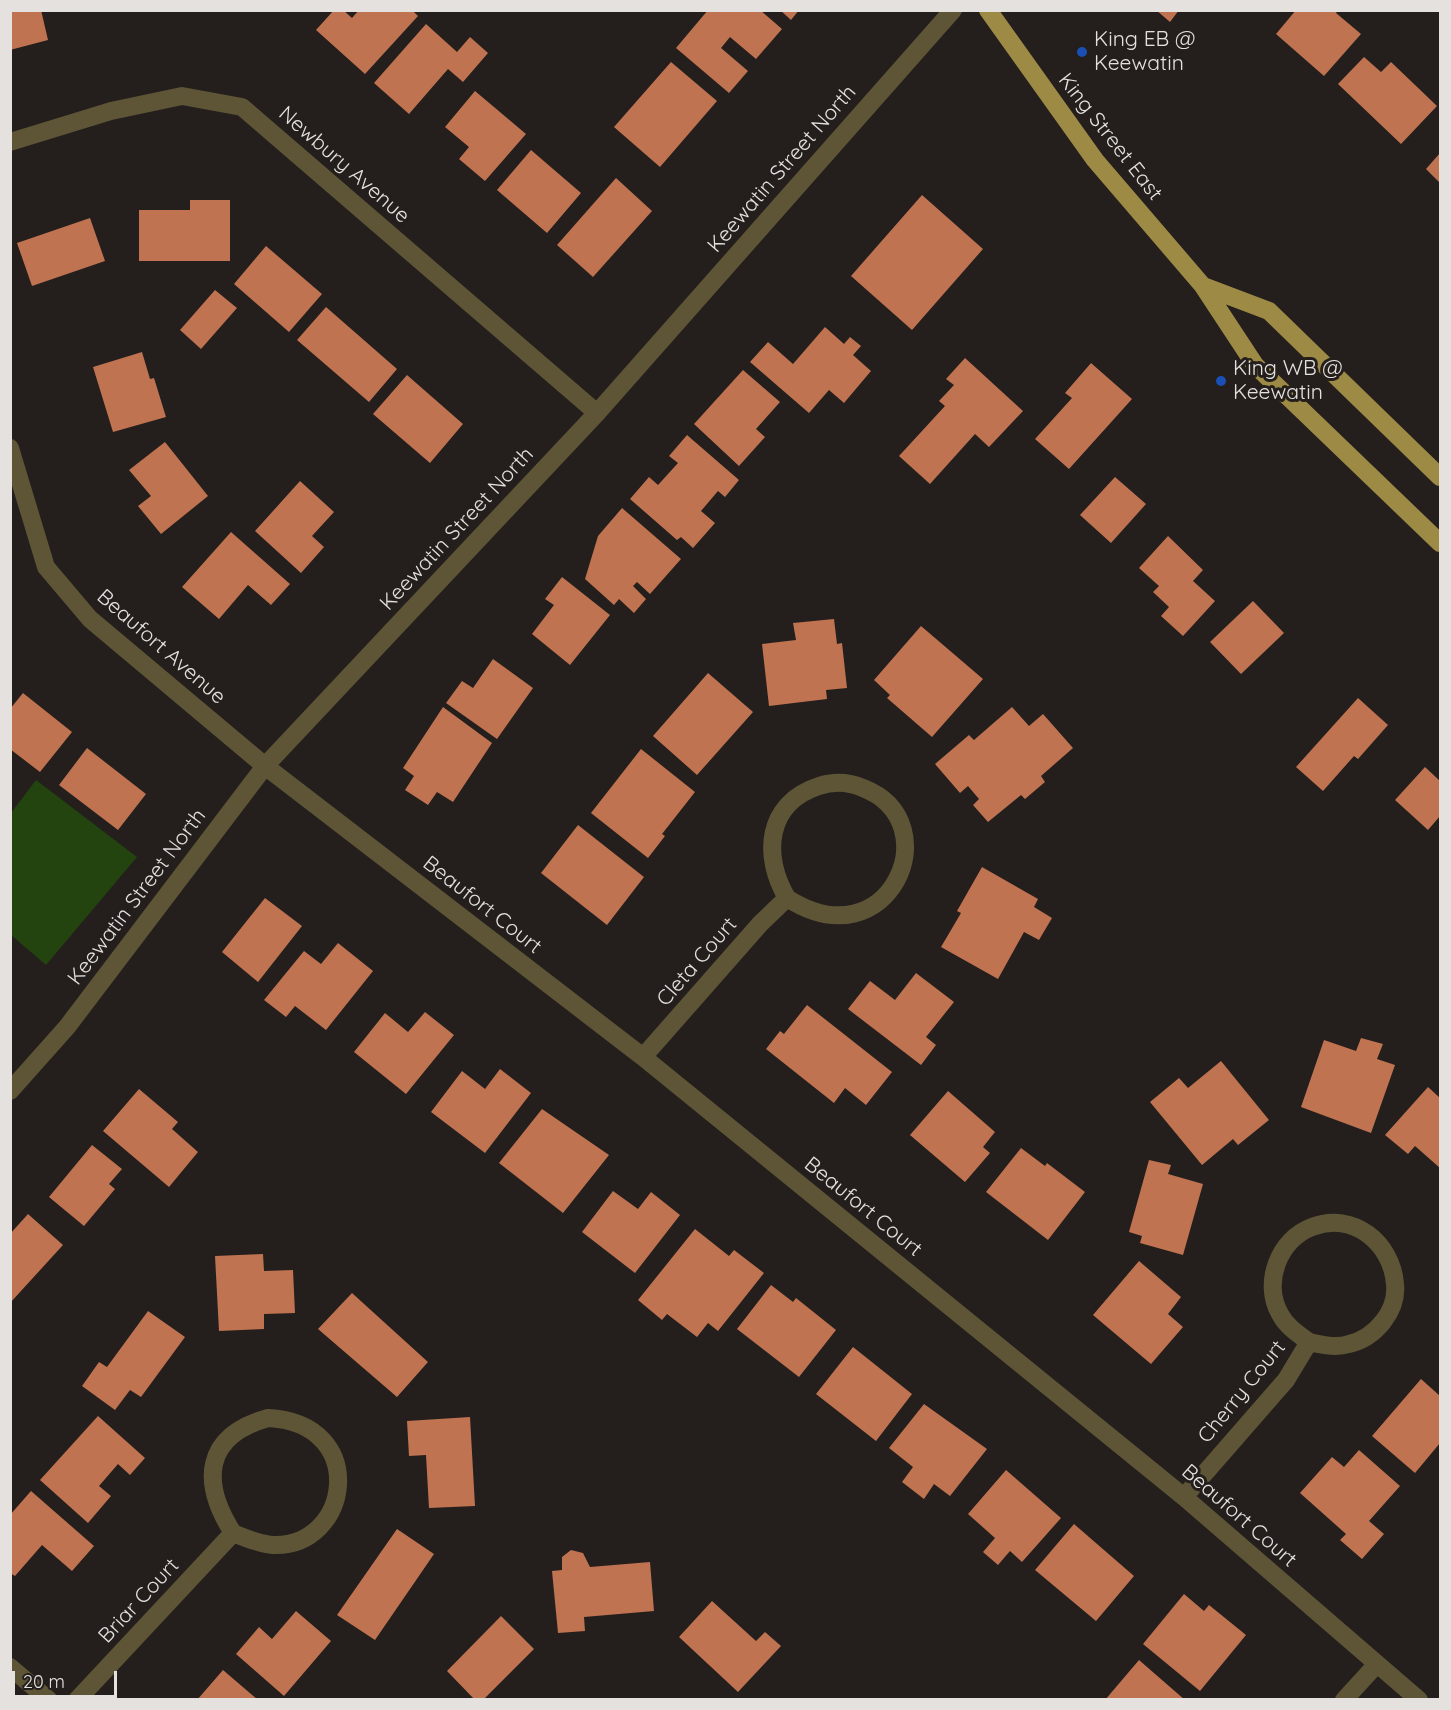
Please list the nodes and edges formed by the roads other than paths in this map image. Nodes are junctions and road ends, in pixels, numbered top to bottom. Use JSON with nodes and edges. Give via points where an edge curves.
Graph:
{"nodes":[{"id":1,"x":953,"y":10,"type":"edge"},
{"id":2,"x":988,"y":10,"type":"edge"},
{"id":3,"x":10,"y":142,"type":"edge"},
{"id":4,"x":1203,"y":286,"type":"junction"},
{"id":5,"x":597,"y":413,"type":"junction"},
{"id":6,"x":10,"y":448,"type":"edge"},
{"id":7,"x":1440,"y":477,"type":"edge"},
{"id":8,"x":1440,"y":543,"type":"edge"},
{"id":9,"x":266,"y":766,"type":"junction"},
{"id":10,"x":788,"y":898,"type":"junction"},
{"id":11,"x":643,"y":1057,"type":"junction"},
{"id":12,"x":10,"y":1091,"type":"edge"},
{"id":13,"x":1309,"y":1342,"type":"junction"},
{"id":14,"x":1184,"y":1497,"type":"junction"},
{"id":15,"x":233,"y":1533,"type":"junction"},
{"id":16,"x":1376,"y":1665,"type":"junction"},
{"id":17,"x":10,"y":1667,"type":"edge"},
{"id":18,"x":49,"y":1700,"type":"edge"},
{"id":19,"x":77,"y":1700,"type":"edge"},
{"id":20,"x":1344,"y":1700,"type":"edge"},
{"id":21,"x":1419,"y":1700,"type":"edge"}],
"edges":[{"from":1,"to":5,"type":"street","name":"Keewatin Street North"},
{"from":2,"to":4,"type":"main road","name":"King Street East","via":[[1095,160]]},
{"from":3,"to":5,"type":"street","name":"Newbury Avenue","via":[[111,111],[182,96],[242,107]]},
{"from":4,"to":7,"type":"main road","name":"King Street East","via":[[1269,311]]},
{"from":4,"to":8,"type":"main road","name":"King Street East","via":[[1255,365]]},
{"from":5,"to":9,"type":"street","name":"Keewatin Street North"},
{"from":6,"to":9,"type":"street","name":"Beaufort Avenue","via":[[46,567],[90,619]]},
{"from":9,"to":11,"type":"street","name":"Beaufort Court"},
{"from":9,"to":12,"type":"street","name":"Keewatin Street North","via":[[67,1027]]},
{"from":10,"to":10,"type":"street","via":[[820,915],[842,917],[862,913],[880,902],[894,887],[903,868],[906,847],[901,826],[890,807],[872,792],[851,783],[827,783],[806,790],[788,805],[776,824],[771,847],[777,877]]},
{"from":10,"to":11,"type":"street","name":"Cleta Court","via":[[760,924]]},
{"from":11,"to":14,"type":"street","name":"Beaufort Court"},
{"from":13,"to":13,"type":"street","name":"Cherry Court","via":[[1349,1345],[1382,1324],[1392,1306],[1396,1287],[1385,1249],[1371,1235],[1353,1226],[1332,1223],[1312,1227],[1294,1237],[1281,1253],[1273,1273],[1279,1313],[1292,1330]]},
{"from":13,"to":14,"type":"street","name":"Cherry Court","via":[[1286,1380]]},
{"from":14,"to":16,"type":"street","name":"Beaufort Court"},
{"from":15,"to":15,"type":"street","via":[[272,1545],[293,1542],[312,1533],[327,1519],[336,1500],[339,1479],[335,1459],[309,1427],[289,1419],[268,1418],[248,1423],[230,1435],[218,1453],[212,1473],[213,1494]]},
{"from":15,"to":19,"type":"street","name":"Briar Court"},
{"from":16,"to":20,"type":"street"},
{"from":16,"to":21,"type":"street","name":"Beaufort Court"},
{"from":17,"to":18,"type":"street"}]}
